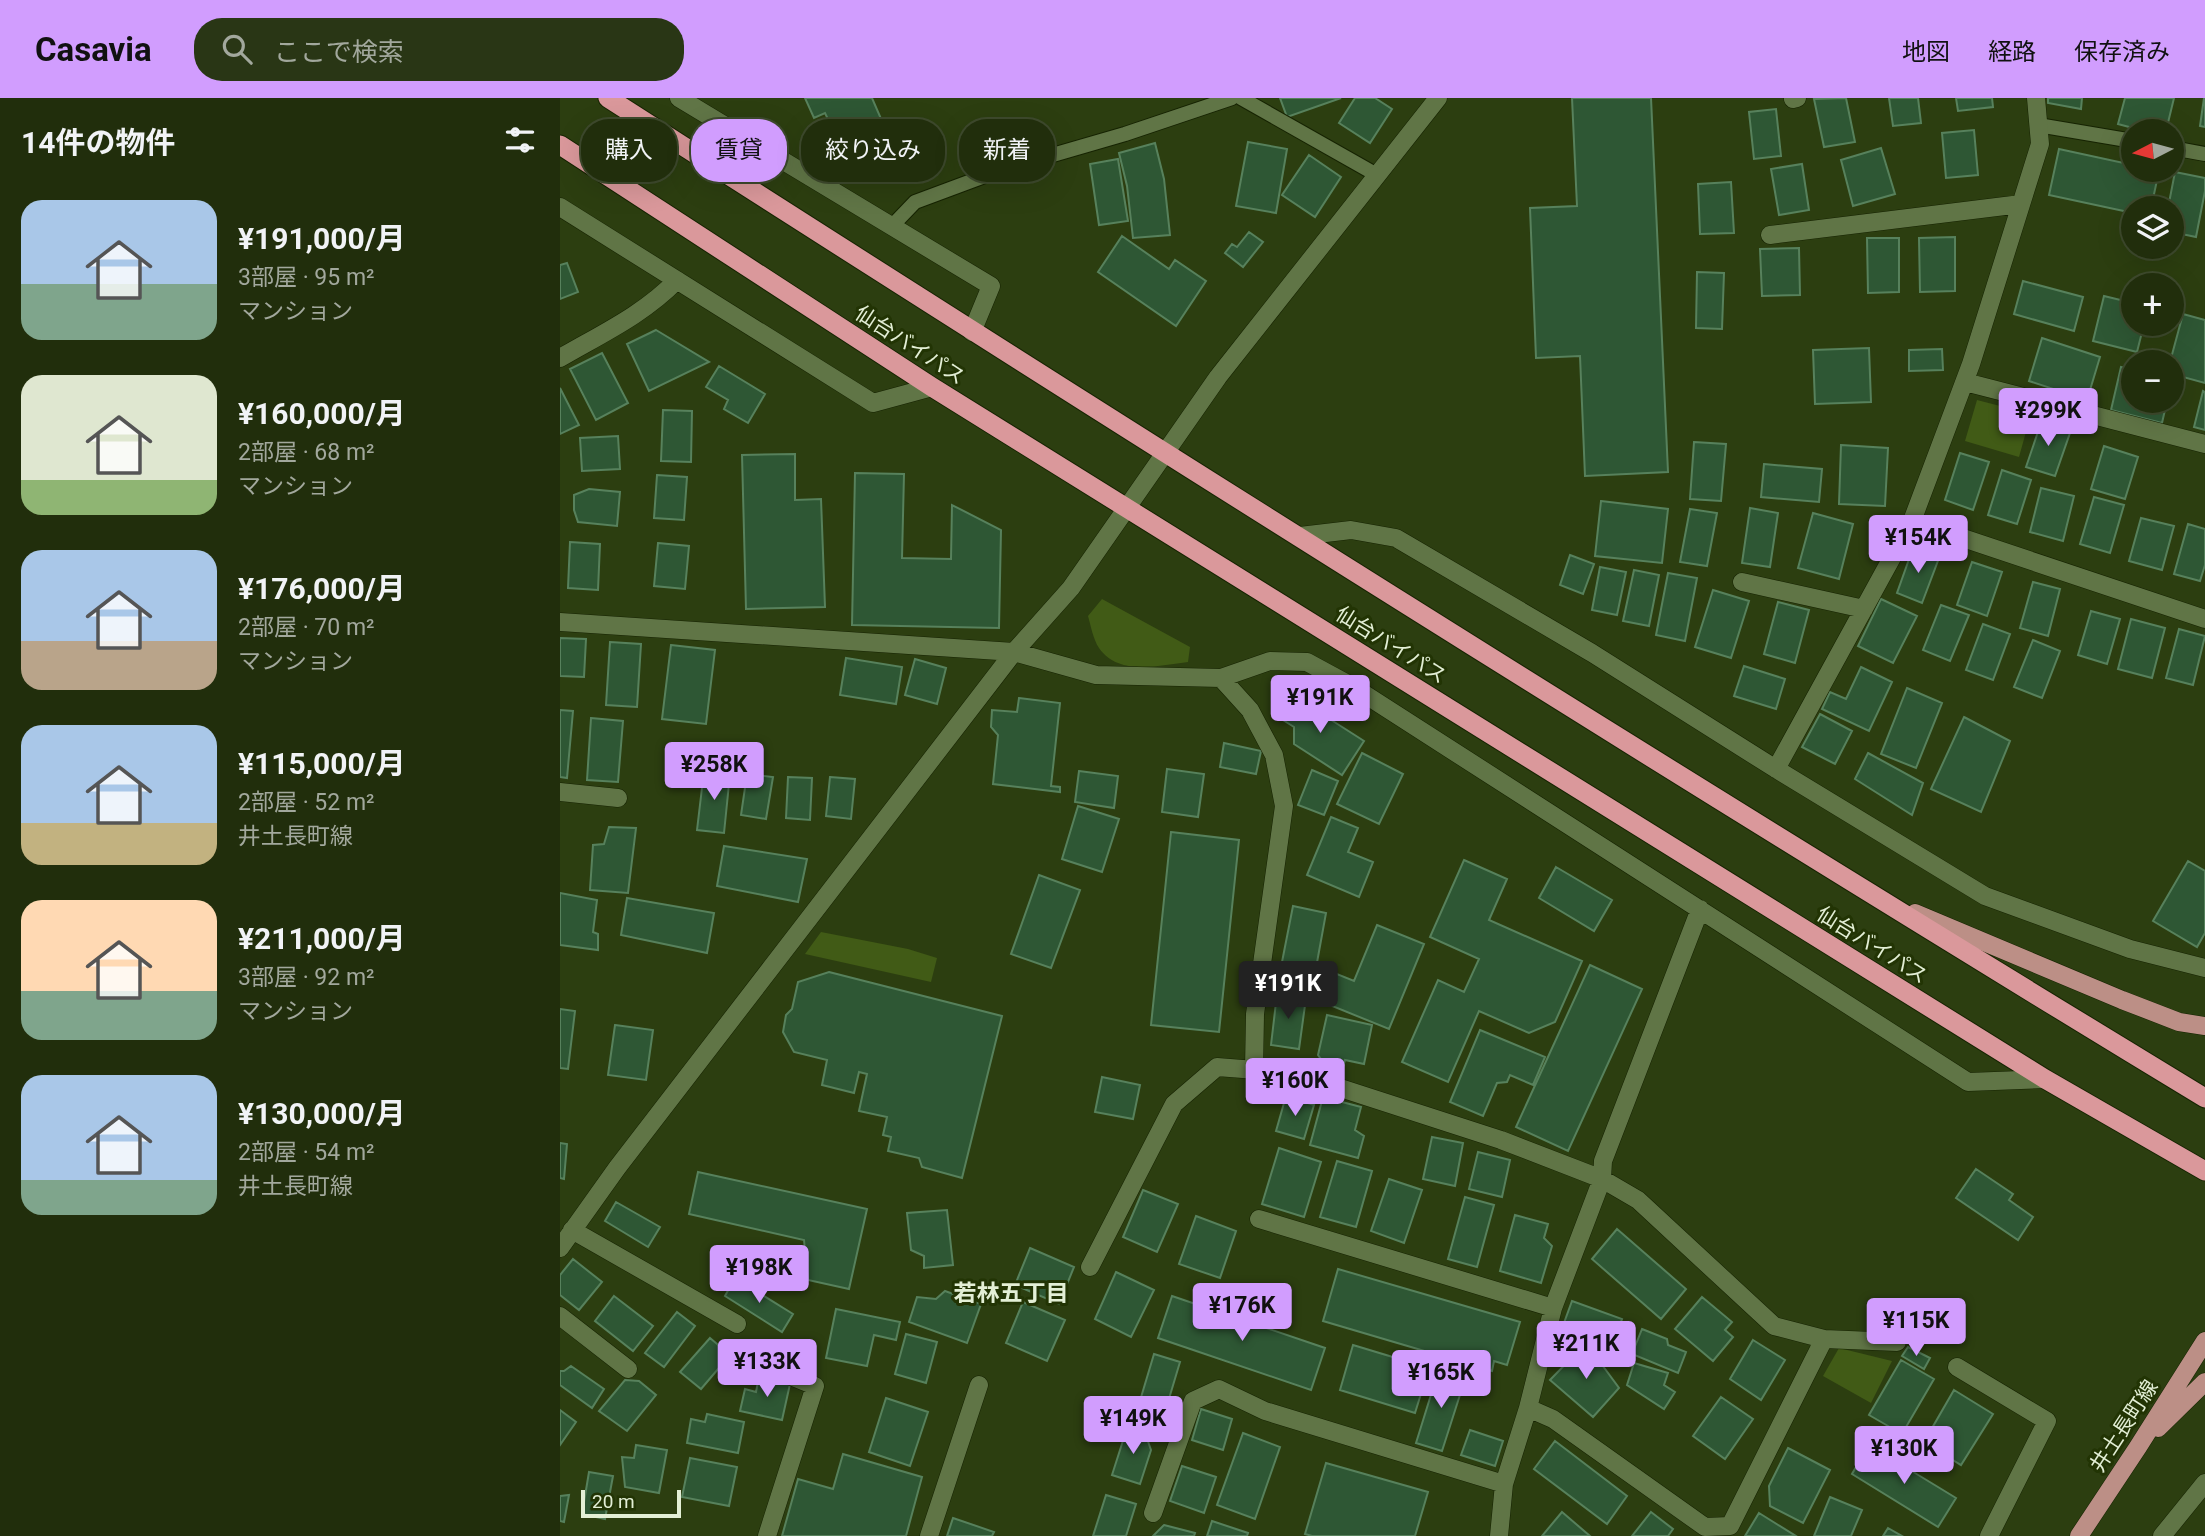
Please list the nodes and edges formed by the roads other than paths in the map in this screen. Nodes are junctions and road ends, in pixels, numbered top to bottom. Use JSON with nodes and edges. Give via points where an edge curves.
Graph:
{"nodes":[{"id":1,"x":608,"y":98,"type":"edge"},
{"id":2,"x":679,"y":98,"type":"edge"},
{"id":3,"x":1231,"y":98,"type":"edge"},
{"id":4,"x":1241,"y":98,"type":"edge"},
{"id":5,"x":1438,"y":98,"type":"edge"},
{"id":6,"x":2036,"y":98,"type":"edge"},
{"id":7,"x":2038,"y":125,"type":"junction"},
{"id":8,"x":2121,"y":139,"type":"edge"},
{"id":9,"x":560,"y":145,"type":"edge"},
{"id":10,"x":2184,"y":150,"type":"edge"},
{"id":11,"x":2205,"y":154,"type":"edge"},
{"id":12,"x":1377,"y":174,"type":"junction"},
{"id":13,"x":2021,"y":204,"type":"junction"},
{"id":14,"x":560,"y":206,"type":"edge"},
{"id":15,"x":892,"y":226,"type":"junction"},
{"id":16,"x":1770,"y":235,"type":"dead end"},
{"id":17,"x":677,"y":280,"type":"junction"},
{"id":18,"x":972,"y":332,"type":"junction"},
{"id":19,"x":560,"y":358,"type":"edge"},
{"id":20,"x":1965,"y":382,"type":"junction"},
{"id":21,"x":932,"y":387,"type":"junction"},
{"id":22,"x":2205,"y":444,"type":"edge"},
{"id":23,"x":1164,"y":454,"type":"junction"},
{"id":24,"x":1128,"y":508,"type":"junction"},
{"id":25,"x":1912,"y":521,"type":"junction"},
{"id":26,"x":1300,"y":536,"type":"junction"},
{"id":27,"x":1742,"y":582,"type":"dead end"},
{"id":28,"x":1864,"y":609,"type":"junction"},
{"id":29,"x":2205,"y":619,"type":"edge"},
{"id":30,"x":560,"y":622,"type":"edge"},
{"id":31,"x":1014,"y":652,"type":"junction"},
{"id":32,"x":1221,"y":678,"type":"junction"},
{"id":33,"x":1776,"y":769,"type":"junction"},
{"id":34,"x":560,"y":792,"type":"edge"},
{"id":35,"x":618,"y":798,"type":"dead end"},
{"id":36,"x":1872,"y":896,"type":"junction"},
{"id":37,"x":1700,"y":909,"type":"junction"},
{"id":38,"x":2205,"y":968,"type":"edge"},
{"id":39,"x":2205,"y":1026,"type":"edge"},
{"id":40,"x":1254,"y":1070,"type":"junction"},
{"id":41,"x":2045,"y":1079,"type":"junction"},
{"id":42,"x":2205,"y":1098,"type":"edge"},
{"id":43,"x":2205,"y":1171,"type":"edge"},
{"id":44,"x":1602,"y":1179,"type":"junction"},
{"id":45,"x":1259,"y":1219,"type":"dead end"},
{"id":46,"x":572,"y":1230,"type":"junction"},
{"id":47,"x":560,"y":1248,"type":"edge"},
{"id":48,"x":1090,"y":1267,"type":"dead end"},
{"id":49,"x":1553,"y":1308,"type":"junction"},
{"id":50,"x":560,"y":1316,"type":"edge"},
{"id":51,"x":737,"y":1324,"type":"dead end"},
{"id":52,"x":1824,"y":1339,"type":"junction"},
{"id":53,"x":2205,"y":1341,"type":"edge"},
{"id":54,"x":1897,"y":1342,"type":"dead end"},
{"id":55,"x":1957,"y":1367,"type":"dead end"},
{"id":56,"x":771,"y":1368,"type":"dead end"},
{"id":57,"x":628,"y":1369,"type":"dead end"},
{"id":58,"x":2205,"y":1382,"type":"edge"},
{"id":59,"x":979,"y":1385,"type":"dead end"},
{"id":60,"x":1528,"y":1408,"type":"junction"},
{"id":61,"x":2138,"y":1447,"type":"junction"},
{"id":62,"x":2205,"y":1483,"type":"edge"},
{"id":63,"x":1504,"y":1484,"type":"junction"},
{"id":64,"x":1153,"y":1513,"type":"dead end"},
{"id":65,"x":767,"y":1536,"type":"edge"},
{"id":66,"x":929,"y":1536,"type":"edge"},
{"id":67,"x":1499,"y":1536,"type":"edge"},
{"id":68,"x":1989,"y":1536,"type":"edge"},
{"id":69,"x":2079,"y":1536,"type":"edge"},
{"id":70,"x":2162,"y":1536,"type":"edge"}],
"edges":[{"from":1,"to":18,"type":"highway","name":"仙台バイパス"},
{"from":2,"to":15,"type":"street"},
{"from":3,"to":15,"type":"lane","via":[[1001,170],[915,202]]},
{"from":4,"to":12,"type":"lane"},
{"from":5,"to":12,"type":"street"},
{"from":6,"to":7,"type":"street"},
{"from":7,"to":8,"type":"lane"},
{"from":7,"to":13,"type":"street","via":[[2040,144]]},
{"from":9,"to":21,"type":"highway","name":"仙台バイパス"},
{"from":10,"to":11,"type":"lane"},
{"from":12,"to":23,"type":"street","via":[[1218,377]]},
{"from":13,"to":16,"type":"street"},
{"from":13,"to":20,"type":"street"},
{"from":14,"to":17,"type":"street"},
{"from":15,"to":18,"type":"street","via":[[992,286]]},
{"from":17,"to":19,"type":"street","via":[[636,316]]},
{"from":17,"to":21,"type":"street","via":[[873,402]]},
{"from":18,"to":23,"type":"highway","name":"仙台バイパス"},
{"from":20,"to":22,"type":"street"},
{"from":20,"to":25,"type":"street"},
{"from":21,"to":24,"type":"highway","name":"仙台バイパス"},
{"from":23,"to":24,"type":"street"},
{"from":23,"to":26,"type":"highway","name":"仙台バイパス"},
{"from":24,"to":31,"type":"street","via":[[1071,588]]},
{"from":24,"to":41,"type":"highway","name":"仙台バイパス"},
{"from":25,"to":28,"type":"street"},
{"from":25,"to":29,"type":"street"},
{"from":26,"to":33,"type":"street","via":[[1351,530],[1396,538],[1592,653]]},
{"from":26,"to":36,"type":"highway","name":"仙台バイパス"},
{"from":27,"to":28,"type":"street"},
{"from":28,"to":33,"type":"street"},
{"from":30,"to":31,"type":"street"},
{"from":31,"to":32,"type":"street","via":[[1096,675]]},
{"from":31,"to":46,"type":"street"},
{"from":32,"to":37,"type":"street","via":[[1270,661],[1307,662],[1355,688]]},
{"from":32,"to":40,"type":"street","via":[[1250,710],[1274,755],[1284,806],[1255,1014]]},
{"from":33,"to":38,"type":"street","via":[[1985,896],[2130,949]]},
{"from":34,"to":35,"type":"street"},
{"from":36,"to":39,"type":"main road","via":[[2122,1000],[2179,1022]]},
{"from":36,"to":42,"type":"highway","name":"仙台バイパス"},
{"from":37,"to":41,"type":"street","via":[[1968,1082]]},
{"from":37,"to":44,"type":"street","via":[[1603,1161]]},
{"from":40,"to":44,"type":"street","via":[[1294,1073],[1501,1140]]},
{"from":40,"to":48,"type":"street","via":[[1217,1067],[1174,1104]]},
{"from":41,"to":43,"type":"highway","name":"仙台バイパス"},
{"from":44,"to":49,"type":"street"},
{"from":44,"to":52,"type":"street","via":[[1638,1200],[1774,1326]]},
{"from":45,"to":49,"type":"street"},
{"from":46,"to":47,"type":"street"},
{"from":46,"to":51,"type":"street"},
{"from":49,"to":60,"type":"street"},
{"from":50,"to":57,"type":"street"},
{"from":52,"to":54,"type":"street"},
{"from":52,"to":60,"type":"street","via":[[1730,1526],[1705,1527],[1553,1419]]},
{"from":53,"to":61,"type":"main road","name":"井土長町線"},
{"from":55,"to":68,"type":"street","via":[[2047,1421]]},
{"from":56,"to":65,"type":"street","via":[[815,1386]]},
{"from":58,"to":61,"type":"main road"},
{"from":59,"to":66,"type":"street"},
{"from":60,"to":63,"type":"street"},
{"from":61,"to":69,"type":"main road","name":"井土長町線"},
{"from":62,"to":70,"type":"street"},
{"from":63,"to":64,"type":"street","via":[[1265,1411],[1219,1389],[1193,1401]]},
{"from":63,"to":67,"type":"street"}]}
